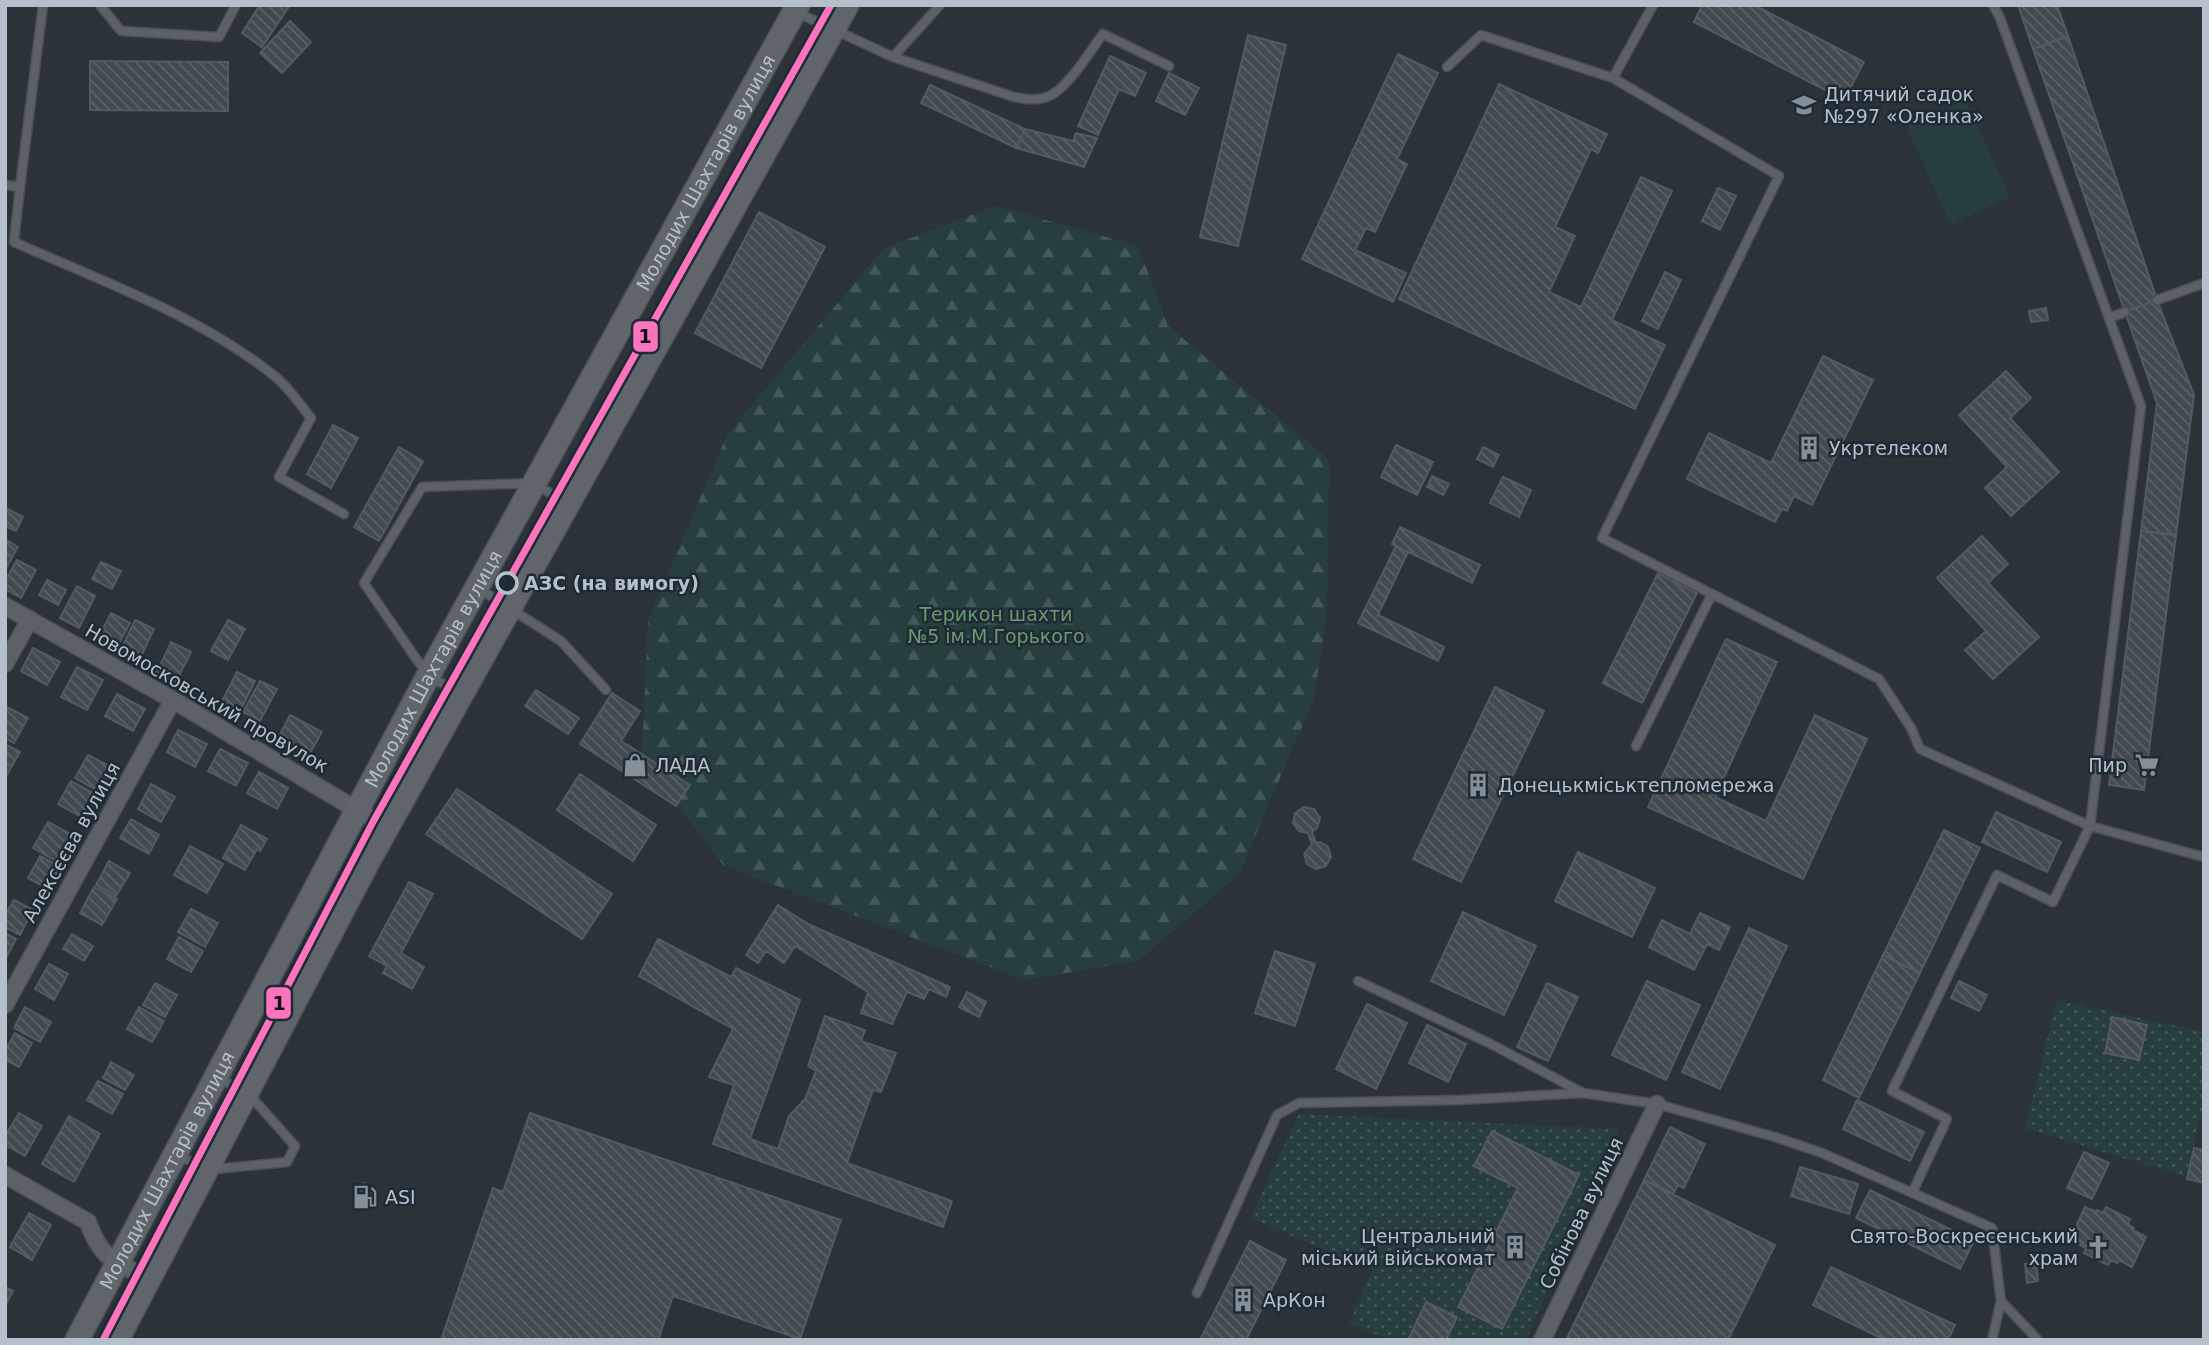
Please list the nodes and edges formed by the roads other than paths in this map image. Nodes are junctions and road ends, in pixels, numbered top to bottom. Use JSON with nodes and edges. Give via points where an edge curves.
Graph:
{"nodes":[{"id":1,"x":43,"y":5,"type":"edge"},
{"id":2,"x":100,"y":5,"type":"edge"},
{"id":3,"x":236,"y":5,"type":"edge"},
{"id":4,"x":847,"y":5,"type":"edge"},
{"id":5,"x":940,"y":5,"type":"edge"},
{"id":6,"x":1653,"y":5,"type":"edge"},
{"id":7,"x":1993,"y":5,"type":"edge"},
{"id":8,"x":796,"y":8,"type":"edge"},
{"id":9,"x":833,"y":30,"type":"junction"},
{"id":10,"x":893,"y":57,"type":"junction"},
{"id":11,"x":1169,"y":66,"type":"dead end"},
{"id":12,"x":1447,"y":67,"type":"dead end"},
{"id":13,"x":1613,"y":78,"type":"junction"},
{"id":14,"x":5,"y":185,"type":"edge"},
{"id":15,"x":20,"y":187,"type":"junction"},
{"id":16,"x":2204,"y":283,"type":"edge"},
{"id":17,"x":2157,"y":300,"type":"dead end"},
{"id":18,"x":2125,"y":312,"type":"dead end"},
{"id":19,"x":2109,"y":318,"type":"junction"},
{"id":20,"x":533,"y":483,"type":"junction"},
{"id":21,"x":569,"y":503,"type":"junction"},
{"id":22,"x":344,"y":514,"type":"dead end"},
{"id":23,"x":477,"y":587,"type":"junction"},
{"id":24,"x":1712,"y":594,"type":"junction"},
{"id":25,"x":5,"y":606,"type":"edge"},
{"id":26,"x":510,"y":607,"type":"junction"},
{"id":27,"x":30,"y":620,"type":"junction"},
{"id":28,"x":5,"y":664,"type":"edge"},
{"id":29,"x":428,"y":676,"type":"junction"},
{"id":30,"x":606,"y":690,"type":"dead end"},
{"id":31,"x":462,"y":694,"type":"junction"},
{"id":32,"x":173,"y":700,"type":"junction"},
{"id":33,"x":1636,"y":746,"type":"dead end"},
{"id":34,"x":357,"y":811,"type":"junction"},
{"id":35,"x":2090,"y":826,"type":"junction"},
{"id":36,"x":387,"y":828,"type":"junction"},
{"id":37,"x":2204,"y":857,"type":"edge"},
{"id":38,"x":1357,"y":981,"type":"dead end"},
{"id":39,"x":5,"y":1005,"type":"edge"},
{"id":40,"x":215,"y":1077,"type":"junction"},
{"id":41,"x":247,"y":1092,"type":"junction"},
{"id":42,"x":1583,"y":1093,"type":"junction"},
{"id":43,"x":1657,"y":1104,"type":"junction"},
{"id":44,"x":175,"y":1154,"type":"junction"},
{"id":45,"x":206,"y":1170,"type":"junction"},
{"id":46,"x":5,"y":1175,"type":"edge"},
{"id":47,"x":1912,"y":1193,"type":"junction"},
{"id":48,"x":118,"y":1263,"type":"junction"},
{"id":49,"x":149,"y":1279,"type":"junction"},
{"id":50,"x":1197,"y":1293,"type":"dead end"},
{"id":51,"x":2001,"y":1301,"type":"junction"},
{"id":52,"x":77,"y":1340,"type":"edge"},
{"id":53,"x":117,"y":1340,"type":"edge"},
{"id":54,"x":1542,"y":1340,"type":"edge"},
{"id":55,"x":1992,"y":1340,"type":"edge"},
{"id":56,"x":2038,"y":1340,"type":"edge"}],
"edges":[{"from":1,"to":15,"type":"lane"},
{"from":2,"to":3,"type":"lane","via":[[121,31],[219,37]]},
{"from":4,"to":9,"type":"main road","name":"Молодих Шахтарів вулиця"},
{"from":5,"to":10,"type":"lane"},
{"from":6,"to":13,"type":"lane"},
{"from":7,"to":19,"type":"lane"},
{"from":8,"to":9,"type":"lane"},
{"from":8,"to":20,"type":"main road","name":"Молодих Шахтарів вулиця"},
{"from":9,"to":10,"type":"lane"},
{"from":9,"to":21,"type":"main road","name":"Молодих Шахтарів вулиця"},
{"from":10,"to":11,"type":"lane","via":[[1032,100],[1050,96],[1065,83],[1103,34]]},
{"from":12,"to":13,"type":"lane","via":[[1481,34]]},
{"from":13,"to":24,"type":"lane","via":[[1779,176],[1602,538]]},
{"from":14,"to":15,"type":"lane"},
{"from":15,"to":22,"type":"lane","via":[[13,242],[165,309],[274,375],[311,418],[279,477]]},
{"from":16,"to":17,"type":"lane"},
{"from":18,"to":19,"type":"lane"},
{"from":19,"to":35,"type":"lane","via":[[2141,406]]},
{"from":20,"to":21,"type":"lane"},
{"from":20,"to":23,"type":"main road","name":"Молодих Шахтарів вулиця"},
{"from":20,"to":29,"type":"lane","via":[[422,487],[364,583]]},
{"from":21,"to":26,"type":"main road","name":"Молодих Шахтарів вулиця"},
{"from":23,"to":26,"type":"lane"},
{"from":23,"to":29,"type":"main road","name":"Молодих Шахтарів вулиця"},
{"from":24,"to":33,"type":"lane"},
{"from":24,"to":35,"type":"lane","via":[[1879,678],[1920,749]]},
{"from":25,"to":27,"type":"street","name":"Новомосковський провулок"},
{"from":26,"to":30,"type":"lane","via":[[561,641]]},
{"from":26,"to":31,"type":"main road","name":"Молодих Шахтарів вулиця"},
{"from":27,"to":28,"type":"street"},
{"from":27,"to":32,"type":"street","name":"Новомосковський провулок"},
{"from":29,"to":31,"type":"lane"},
{"from":29,"to":34,"type":"main road","name":"Молодих Шахтарів вулиця"},
{"from":31,"to":36,"type":"main road","name":"Молодих Шахтарів вулиця"},
{"from":32,"to":34,"type":"street","name":"Новомосковський провулок"},
{"from":32,"to":39,"type":"street","name":"Алексєєва вулиця"},
{"from":34,"to":36,"type":"street","name":"Новомосковський провулок"},
{"from":34,"to":40,"type":"main road","name":"Молодих Шахтарів вулиця"},
{"from":35,"to":37,"type":"lane"},
{"from":35,"to":47,"type":"lane","via":[[2053,902],[1997,875],[1892,1091],[1947,1119]]},
{"from":36,"to":41,"type":"main road","name":"Молодих Шахтарів вулиця"},
{"from":38,"to":42,"type":"lane"},
{"from":40,"to":41,"type":"lane"},
{"from":40,"to":44,"type":"main road","name":"Молодих Шахтарів вулиця"},
{"from":41,"to":45,"type":"main road","name":"Молодих Шахтарів вулиця"},
{"from":41,"to":45,"type":"lane","via":[[295,1146],[287,1163]]},
{"from":42,"to":43,"type":"lane"},
{"from":42,"to":50,"type":"lane","via":[[1299,1103],[1277,1115]]},
{"from":43,"to":47,"type":"lane","via":[[1822,1153]]},
{"from":43,"to":54,"type":"street","name":"Собінова вулиця"},
{"from":44,"to":45,"type":"lane"},
{"from":44,"to":48,"type":"main road","name":"Молодих Шахтарів вулиця"},
{"from":45,"to":49,"type":"main road","name":"Молодих Шахтарів вулиця"},
{"from":46,"to":48,"type":"street","via":[[88,1222],[94,1241]]},
{"from":47,"to":51,"type":"lane","via":[[1992,1228]]},
{"from":48,"to":49,"type":"street"},
{"from":48,"to":52,"type":"main road","name":"Молодих Шахтарів вулиця"},
{"from":49,"to":53,"type":"main road","name":"Молодих Шахтарів вулиця"},
{"from":51,"to":55,"type":"lane"},
{"from":51,"to":56,"type":"lane"}]}
